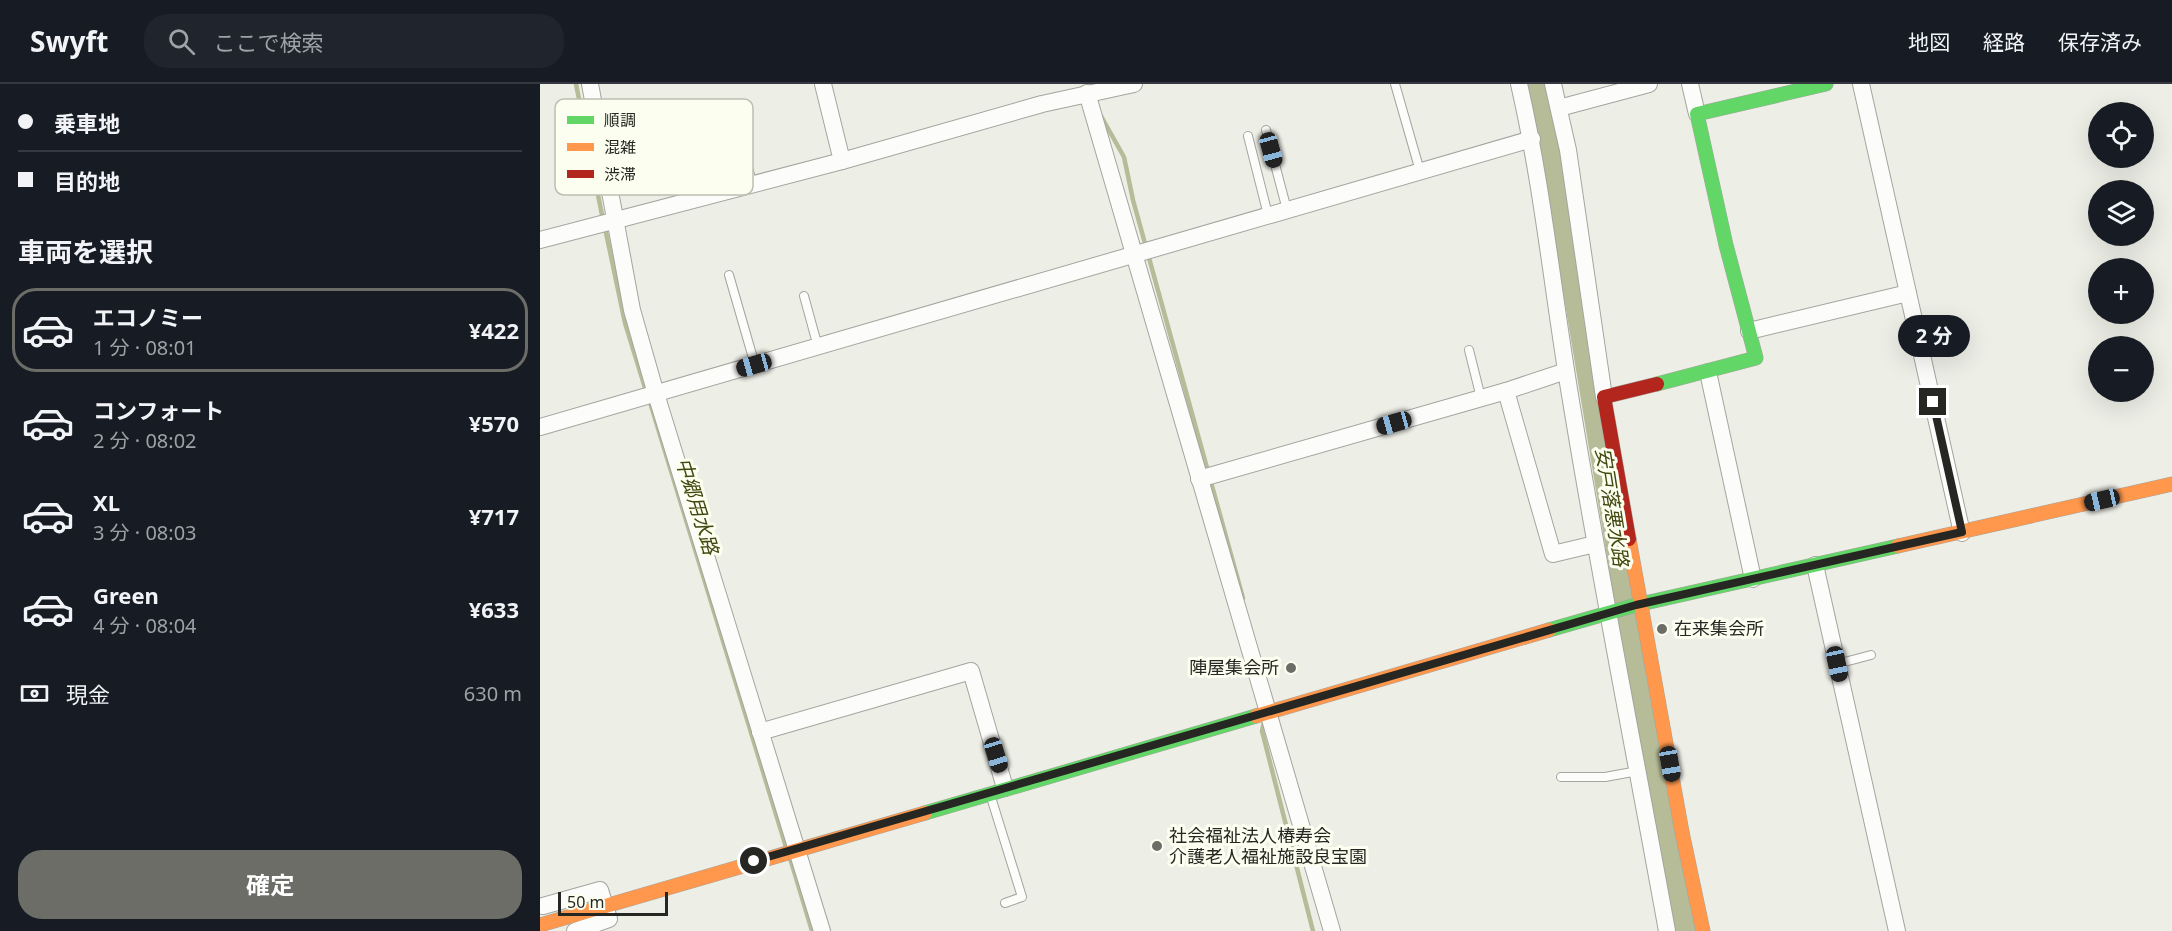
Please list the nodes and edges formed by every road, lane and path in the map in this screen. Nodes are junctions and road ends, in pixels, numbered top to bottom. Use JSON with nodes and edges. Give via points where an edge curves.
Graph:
{"nodes":[{"id":1,"x":590,"y":84,"type":"edge"},
{"id":2,"x":823,"y":84,"type":"edge"},
{"id":3,"x":1134,"y":84,"type":"edge"},
{"id":4,"x":1395,"y":84,"type":"edge"},
{"id":5,"x":1519,"y":84,"type":"edge"},
{"id":6,"x":1553,"y":84,"type":"edge"},
{"id":7,"x":1649,"y":84,"type":"edge"},
{"id":8,"x":1690,"y":84,"type":"edge"},
{"id":9,"x":1826,"y":84,"type":"edge"},
{"id":10,"x":1861,"y":84,"type":"edge"},
{"id":11,"x":1087,"y":93,"type":"junction"},
{"id":12,"x":593,"y":99,"type":"edge"},
{"id":13,"x":1558,"y":108,"type":"junction"},
{"id":14,"x":1697,"y":114,"type":"junction"},
{"id":15,"x":1266,"y":130,"type":"dead end"},
{"id":16,"x":1248,"y":136,"type":"dead end"},
{"id":17,"x":1532,"y":139,"type":"junction"},
{"id":18,"x":842,"y":161,"type":"junction"},
{"id":19,"x":1420,"y":171,"type":"junction"},
{"id":20,"x":753,"y":185,"type":"edge"},
{"id":21,"x":610,"y":195,"type":"edge"},
{"id":22,"x":715,"y":195,"type":"edge"},
{"id":23,"x":1287,"y":210,"type":"junction"},
{"id":24,"x":1268,"y":215,"type":"junction"},
{"id":25,"x":615,"y":221,"type":"junction"},
{"id":26,"x":540,"y":240,"type":"edge"},
{"id":27,"x":1135,"y":254,"type":"junction"},
{"id":28,"x":729,"y":275,"type":"dead end"},
{"id":29,"x":1908,"y":293,"type":"junction"},
{"id":30,"x":804,"y":296,"type":"dead end"},
{"id":31,"x":1749,"y":330,"type":"junction"},
{"id":32,"x":818,"y":347,"type":"junction"},
{"id":33,"x":1469,"y":350,"type":"dead end"},
{"id":34,"x":754,"y":365,"type":"junction"},
{"id":35,"x":1566,"y":371,"type":"junction"},
{"id":36,"x":1708,"y":372,"type":"junction"},
{"id":37,"x":1506,"y":391,"type":"junction"},
{"id":38,"x":656,"y":394,"type":"junction"},
{"id":39,"x":1604,"y":397,"type":"junction"},
{"id":40,"x":1481,"y":398,"type":"junction"},
{"id":41,"x":540,"y":427,"type":"edge"},
{"id":42,"x":1199,"y":478,"type":"junction"},
{"id":43,"x":2172,"y":484,"type":"edge"},
{"id":44,"x":1962,"y":532,"type":"junction"},
{"id":45,"x":1594,"y":544,"type":"junction"},
{"id":46,"x":1815,"y":565,"type":"junction"},
{"id":47,"x":1753,"y":579,"type":"junction"},
{"id":48,"x":1639,"y":604,"type":"junction"},
{"id":49,"x":1612,"y":612,"type":"junction"},
{"id":50,"x":1871,"y":655,"type":"dead end"},
{"id":51,"x":1837,"y":664,"type":"junction"},
{"id":52,"x":1269,"y":712,"type":"junction"},
{"id":53,"x":760,"y":732,"type":"junction"},
{"id":54,"x":1638,"y":771,"type":"junction"},
{"id":55,"x":1561,"y":777,"type":"dead end"},
{"id":56,"x":998,"y":791,"type":"junction"},
{"id":57,"x":796,"y":849,"type":"junction"},
{"id":58,"x":1005,"y":903,"type":"dead end"},
{"id":59,"x":543,"y":906,"type":"dead end"},
{"id":60,"x":605,"y":906,"type":"junction"},
{"id":61,"x":540,"y":925,"type":"edge"},
{"id":62,"x":1892,"y":930,"type":"edge"},
{"id":63,"x":575,"y":931,"type":"edge"},
{"id":64,"x":822,"y":931,"type":"edge"},
{"id":65,"x":1332,"y":931,"type":"edge"},
{"id":66,"x":1667,"y":931,"type":"edge"},
{"id":67,"x":1703,"y":931,"type":"edge"}],
"edges":[{"from":1,"to":12,"type":"street"},
{"from":2,"to":18,"type":"street"},
{"from":3,"to":11,"type":"street"},
{"from":4,"to":19,"type":"lane"},
{"from":5,"to":17,"type":"street"},
{"from":6,"to":13,"type":"street"},
{"from":7,"to":13,"type":"street"},
{"from":8,"to":14,"type":"street"},
{"from":9,"to":14,"type":"street"},
{"from":10,"to":29,"type":"street"},
{"from":11,"to":18,"type":"street"},
{"from":11,"to":27,"type":"street"},
{"from":13,"to":39,"type":"street","via":[[1568,150]]},
{"from":14,"to":31,"type":"street"},
{"from":15,"to":23,"type":"lane"},
{"from":16,"to":24,"type":"lane"},
{"from":17,"to":19,"type":"street"},
{"from":17,"to":35,"type":"street"},
{"from":18,"to":20,"type":"street"},
{"from":19,"to":23,"type":"street"},
{"from":21,"to":25,"type":"street"},
{"from":22,"to":25,"type":"street"},
{"from":23,"to":24,"type":"street"},
{"from":24,"to":27,"type":"street"},
{"from":25,"to":26,"type":"street"},
{"from":25,"to":38,"type":"street","via":[[632,310]]},
{"from":27,"to":32,"type":"street"},
{"from":27,"to":42,"type":"street"},
{"from":28,"to":34,"type":"lane"},
{"from":29,"to":31,"type":"street"},
{"from":29,"to":44,"type":"street"},
{"from":30,"to":32,"type":"lane"},
{"from":31,"to":36,"type":"street","via":[[1756,358]]},
{"from":32,"to":34,"type":"street"},
{"from":33,"to":40,"type":"lane"},
{"from":34,"to":38,"type":"street"},
{"from":35,"to":37,"type":"street"},
{"from":35,"to":45,"type":"street"},
{"from":36,"to":39,"type":"street"},
{"from":36,"to":47,"type":"street"},
{"from":37,"to":40,"type":"street"},
{"from":37,"to":45,"type":"street","via":[[1553,554]]},
{"from":38,"to":41,"type":"street"},
{"from":38,"to":53,"type":"street"},
{"from":39,"to":48,"type":"street"},
{"from":40,"to":42,"type":"street"},
{"from":42,"to":52,"type":"street"},
{"from":43,"to":44,"type":"street"},
{"from":44,"to":46,"type":"street"},
{"from":45,"to":49,"type":"street"},
{"from":46,"to":47,"type":"street"},
{"from":46,"to":51,"type":"street"},
{"from":47,"to":48,"type":"street"},
{"from":48,"to":49,"type":"street"},
{"from":48,"to":67,"type":"street"},
{"from":49,"to":52,"type":"street"},
{"from":49,"to":54,"type":"street"},
{"from":50,"to":51,"type":"lane"},
{"from":51,"to":62,"type":"street"},
{"from":52,"to":56,"type":"street"},
{"from":52,"to":65,"type":"street"},
{"from":53,"to":56,"type":"street","via":[[970,671]]},
{"from":53,"to":57,"type":"street"},
{"from":54,"to":55,"type":"lane","via":[[1605,777]]},
{"from":54,"to":66,"type":"street"},
{"from":56,"to":57,"type":"street"},
{"from":56,"to":58,"type":"lane","via":[[1022,897]]},
{"from":57,"to":60,"type":"street"},
{"from":57,"to":64,"type":"street"},
{"from":59,"to":60,"type":"street","via":[[600,890]]},
{"from":60,"to":61,"type":"street"},
{"from":60,"to":63,"type":"street","via":[[609,919]]}]}
